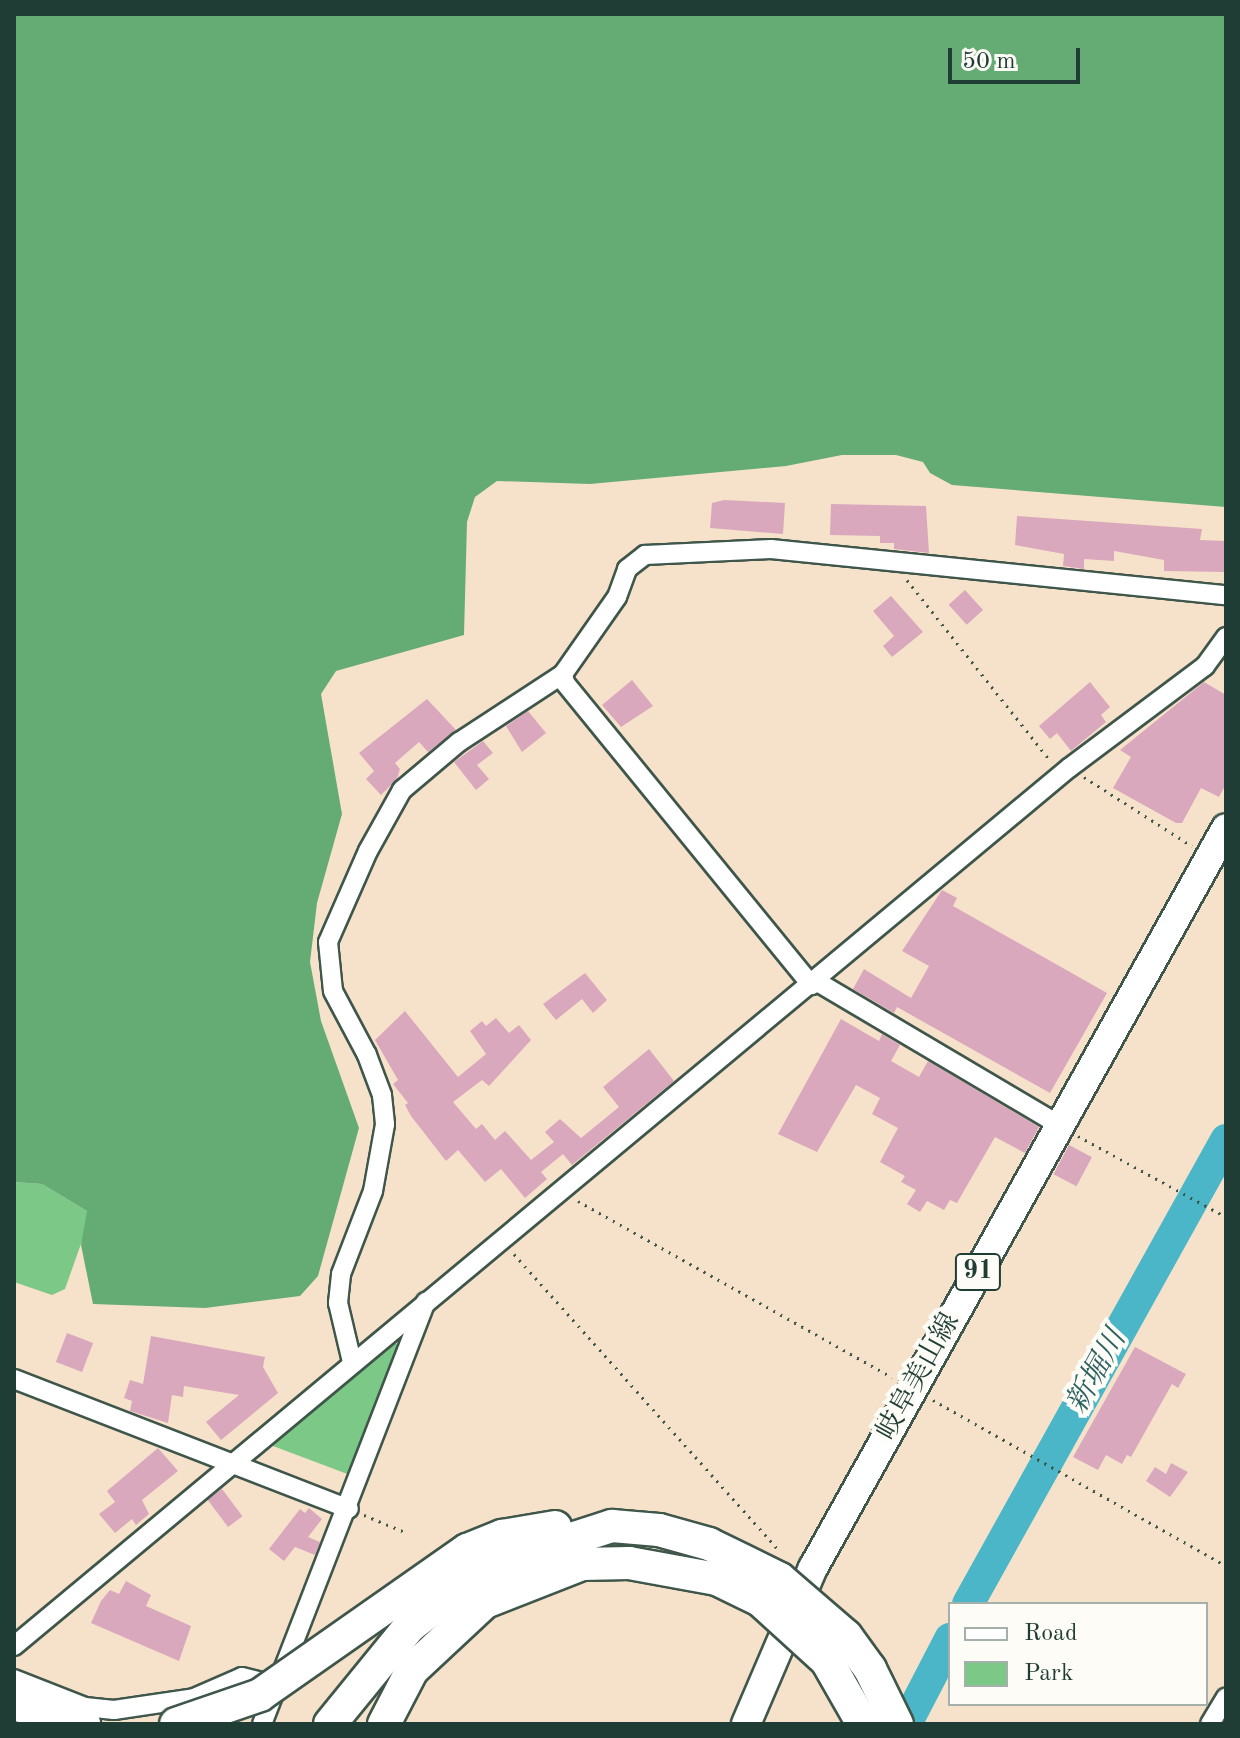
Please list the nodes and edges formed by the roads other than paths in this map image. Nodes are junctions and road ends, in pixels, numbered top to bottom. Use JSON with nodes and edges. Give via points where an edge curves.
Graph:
{"nodes":[{"id":1,"x":1226,"y":595,"type":"edge"},
{"id":2,"x":1226,"y":637,"type":"edge"},
{"id":3,"x":563,"y":674,"type":"junction"},
{"id":4,"x":1226,"y":828,"type":"edge"},
{"id":5,"x":813,"y":983,"type":"junction"},
{"id":6,"x":1061,"y":1126,"type":"junction"},
{"id":7,"x":426,"y":1302,"type":"junction"},
{"id":8,"x":352,"y":1362,"type":"junction"},
{"id":9,"x":14,"y":1379,"type":"edge"},
{"id":10,"x":229,"y":1464,"type":"junction"},
{"id":11,"x":349,"y":1509,"type":"junction"},
{"id":12,"x":612,"y":1526,"type":"junction"},
{"id":13,"x":14,"y":1646,"type":"edge"},
{"id":14,"x":14,"y":1679,"type":"edge"},
{"id":15,"x":277,"y":1686,"type":"junction"},
{"id":16,"x":1226,"y":1697,"type":"edge"},
{"id":17,"x":14,"y":1704,"type":"edge"},
{"id":18,"x":84,"y":1724,"type":"edge"},
{"id":19,"x":176,"y":1724,"type":"edge"},
{"id":20,"x":262,"y":1724,"type":"edge"},
{"id":21,"x":330,"y":1724,"type":"edge"},
{"id":22,"x":384,"y":1724,"type":"edge"},
{"id":23,"x":746,"y":1724,"type":"edge"},
{"id":24,"x":863,"y":1724,"type":"edge"},
{"id":25,"x":897,"y":1724,"type":"edge"},
{"id":26,"x":1210,"y":1724,"type":"edge"}],
"edges":[{"from":1,"to":3,"type":"street","via":[[771,549],[645,555],[627,569],[617,597]]},
{"from":2,"to":5,"type":"street","via":[[1205,666],[1065,771]]},
{"from":3,"to":5,"type":"street","via":[[565,683]]},
{"from":3,"to":8,"type":"street","via":[[459,742],[402,790],[328,942],[333,991],[367,1055],[382,1095],[385,1124],[373,1191],[341,1274],[338,1303]]},
{"from":4,"to":6,"type":"main road","name":"岐阜美山線","number":"91"},
{"from":5,"to":6,"type":"street"},
{"from":5,"to":7,"type":"street"},
{"from":6,"to":23,"type":"main road","name":"岐阜美山線","number":"91","via":[[813,1568]]},
{"from":7,"to":8,"type":"street"},
{"from":7,"to":11,"type":"street"},
{"from":8,"to":10,"type":"street"},
{"from":9,"to":10,"type":"street"},
{"from":10,"to":11,"type":"street"},
{"from":10,"to":13,"type":"street"},
{"from":11,"to":15,"type":"street"},
{"from":12,"to":19,"type":"highway","bridge":true,"via":[[557,1526],[502,1536],[467,1550],[260,1695]]},
{"from":12,"to":21,"type":"highway","bridge":true,"via":[[522,1555],[452,1593],[409,1627]]},
{"from":12,"to":25,"type":"highway","bridge":true,"via":[[659,1530],[709,1544],[780,1579],[846,1636],[870,1669]]},
{"from":14,"to":15,"type":"street","via":[[85,1707],[114,1710],[194,1698],[242,1677]]},
{"from":15,"to":20,"type":"street"},
{"from":16,"to":26,"type":"street"},
{"from":17,"to":18,"type":"highway"},
{"from":22,"to":24,"type":"highway","bridge":true,"via":[[412,1670],[485,1602],[582,1564],[629,1563],[717,1579],[760,1600],[827,1661]]}]}
